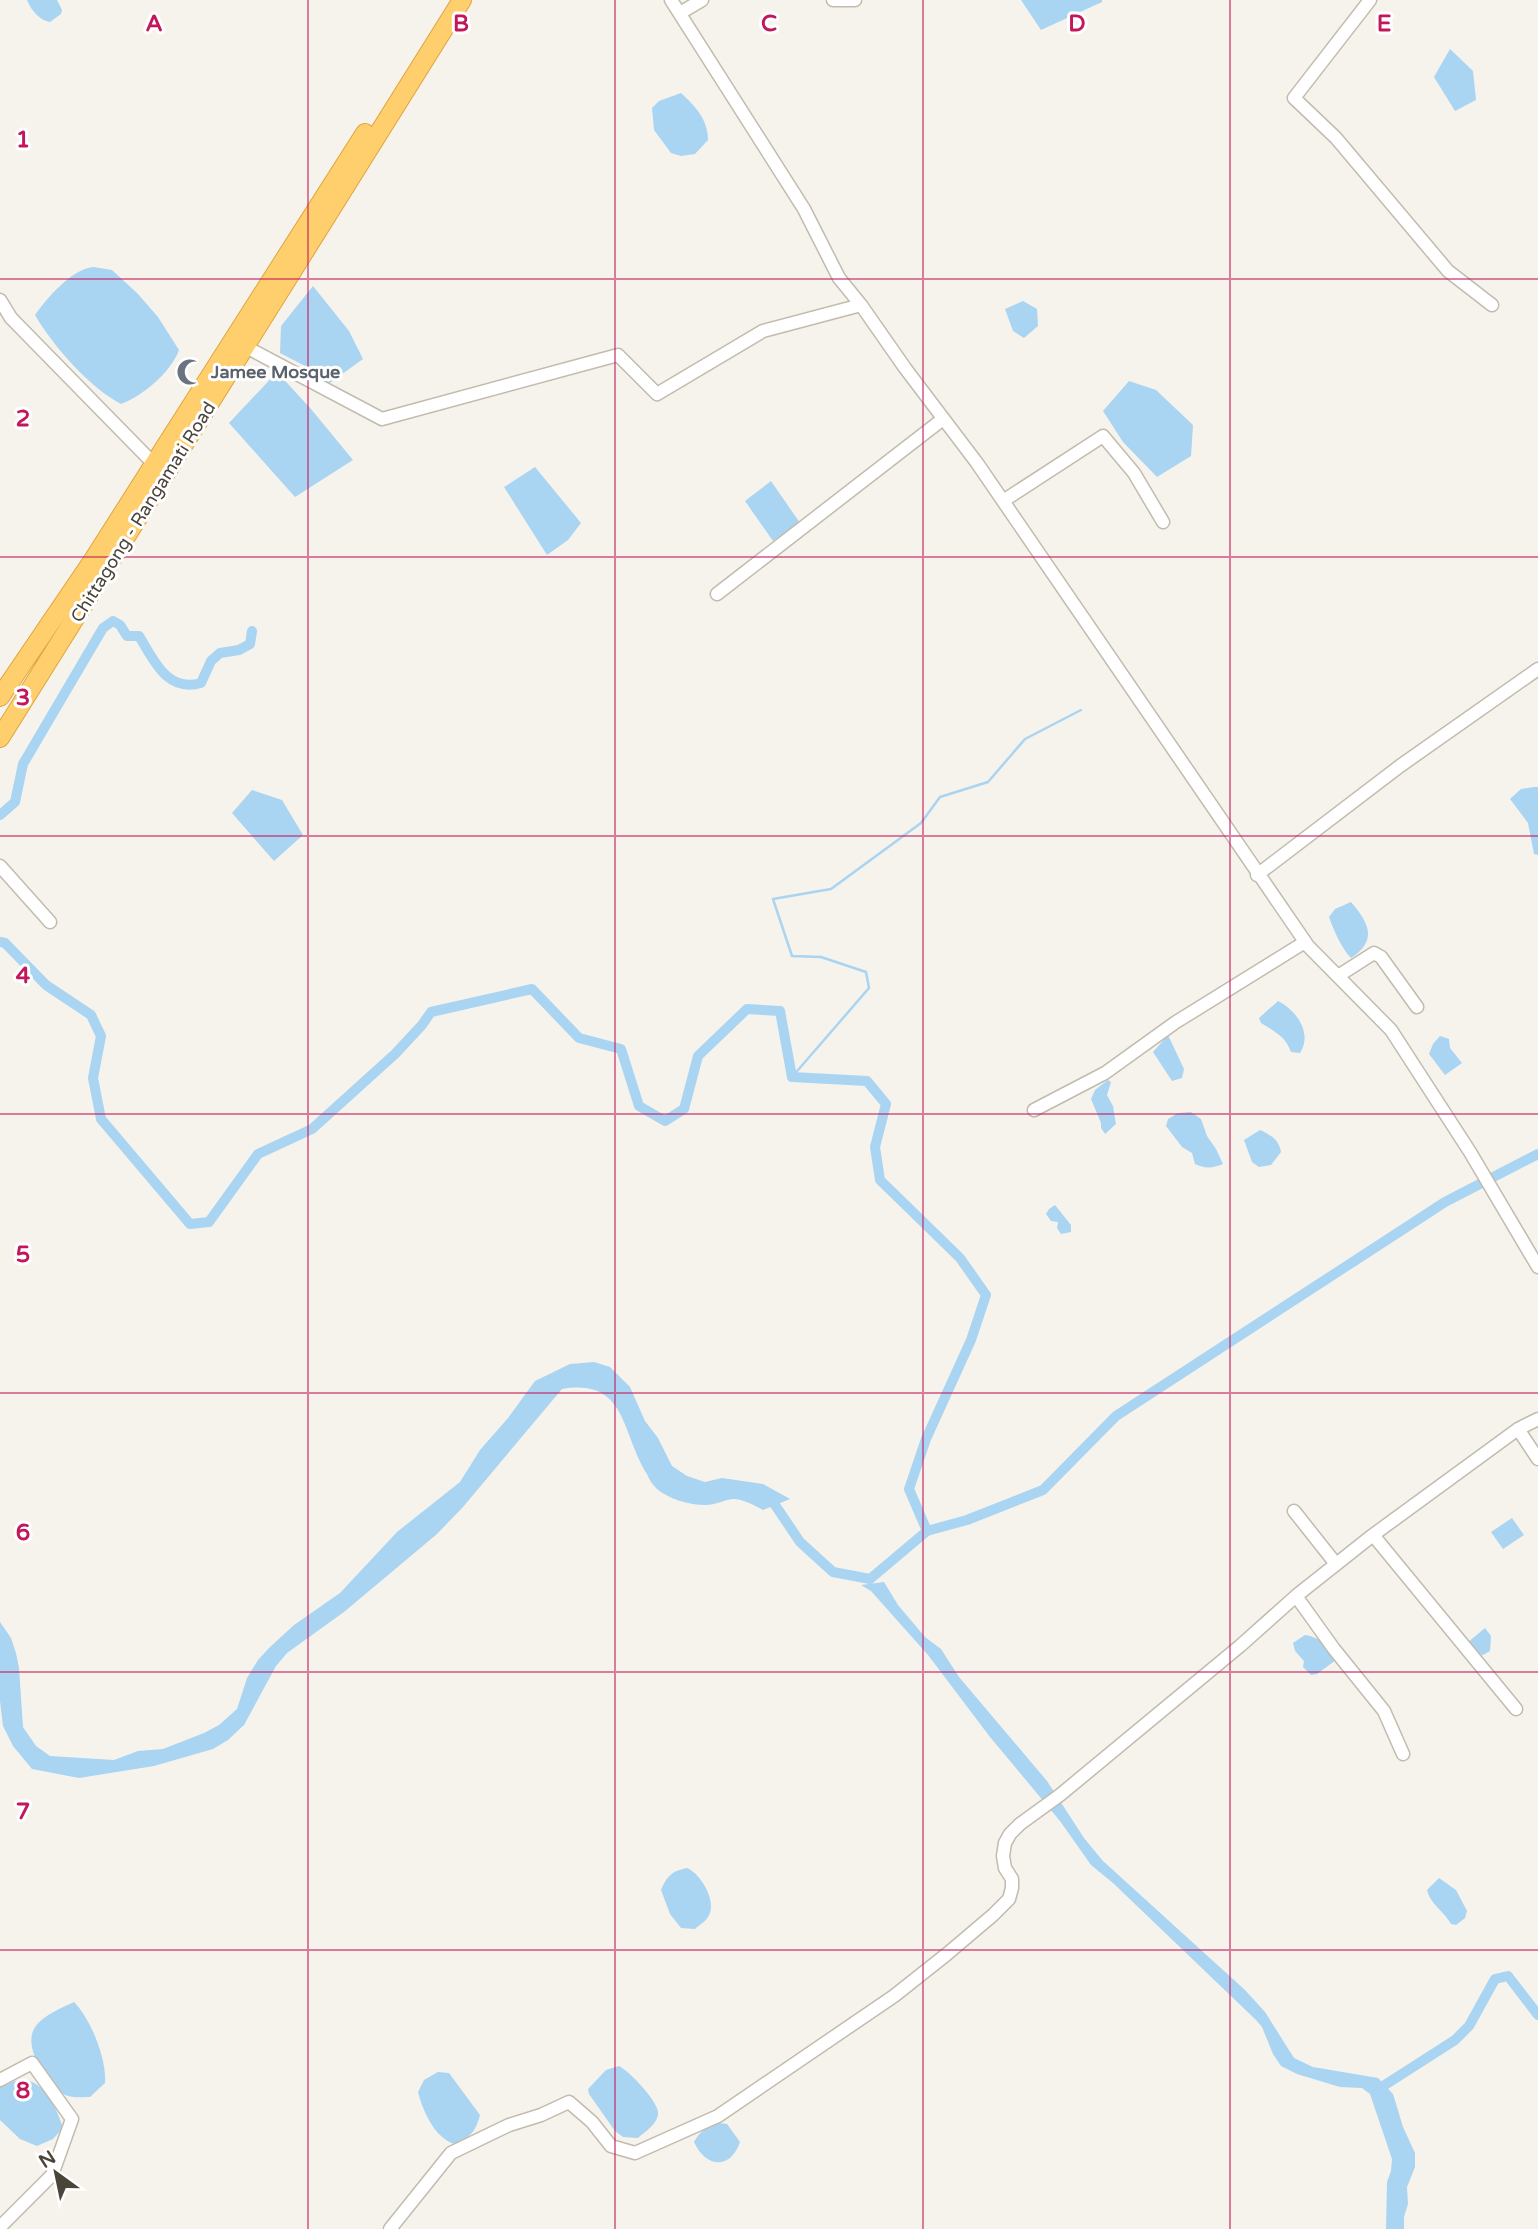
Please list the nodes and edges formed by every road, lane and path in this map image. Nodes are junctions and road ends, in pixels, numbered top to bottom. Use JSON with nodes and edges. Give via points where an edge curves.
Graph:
{"nodes":[{"id":1,"x":450,"y":0,"type":"edge"},
{"id":2,"x":462,"y":0,"type":"edge"},
{"id":3,"x":671,"y":0,"type":"edge"},
{"id":4,"x":702,"y":0,"type":"edge"},
{"id":5,"x":833,"y":0,"type":"edge"},
{"id":6,"x":855,"y":0,"type":"edge"},
{"id":7,"x":1370,"y":0,"type":"edge"},
{"id":8,"x":680,"y":13,"type":"junction"},
{"id":9,"x":0,"y":300,"type":"edge"},
{"id":10,"x":862,"y":305,"type":"junction"},
{"id":11,"x":1492,"y":305,"type":"dead end"},
{"id":12,"x":249,"y":334,"type":"junction"},
{"id":13,"x":943,"y":419,"type":"junction"},
{"id":14,"x":155,"y":464,"type":"junction"},
{"id":15,"x":1003,"y":501,"type":"junction"},
{"id":16,"x":1163,"y":522,"type":"dead end"},
{"id":17,"x":717,"y":594,"type":"dead end"},
{"id":18,"x":1538,"y":669,"type":"edge"},
{"id":19,"x":0,"y":697,"type":"edge"},
{"id":20,"x":0,"y":738,"type":"edge"},
{"id":21,"x":0,"y":866,"type":"edge"},
{"id":22,"x":1257,"y":875,"type":"junction"},
{"id":23,"x":50,"y":922,"type":"dead end"},
{"id":24,"x":1305,"y":942,"type":"junction"},
{"id":25,"x":1338,"y":976,"type":"junction"},
{"id":26,"x":1418,"y":1007,"type":"dead end"},
{"id":27,"x":1034,"y":1110,"type":"dead end"},
{"id":28,"x":1538,"y":1267,"type":"edge"},
{"id":29,"x":1538,"y":1419,"type":"edge"},
{"id":30,"x":1518,"y":1429,"type":"junction"},
{"id":31,"x":1538,"y":1459,"type":"edge"},
{"id":32,"x":1294,"y":1511,"type":"dead end"},
{"id":33,"x":1373,"y":1535,"type":"junction"},
{"id":34,"x":1336,"y":1564,"type":"junction"},
{"id":35,"x":1296,"y":1596,"type":"junction"},
{"id":36,"x":1516,"y":1709,"type":"dead end"},
{"id":37,"x":1403,"y":1754,"type":"dead end"},
{"id":38,"x":0,"y":2080,"type":"edge"},
{"id":39,"x":0,"y":2227,"type":"edge"},
{"id":40,"x":390,"y":2229,"type":"edge"}],
"edges":[{"from":1,"to":12,"type":"highway"},
{"from":2,"to":12,"type":"highway","name":"Chittagong - Rangamati Road"},
{"from":3,"to":8,"type":"street"},
{"from":4,"to":8,"type":"street"},
{"from":5,"to":6,"type":"street"},
{"from":7,"to":11,"type":"street","via":[[1294,98],[1336,138],[1448,271]]},
{"from":8,"to":10,"type":"street","via":[[804,209],[839,278]]},
{"from":9,"to":14,"type":"street","via":[[11,318]]},
{"from":10,"to":12,"type":"street","via":[[763,331],[657,394],[618,355],[382,419]]},
{"from":10,"to":13,"type":"street"},
{"from":12,"to":14,"type":"highway"},
{"from":12,"to":20,"type":"highway","name":"Chittagong - Rangamati Road"},
{"from":13,"to":15,"type":"street"},
{"from":13,"to":17,"type":"street"},
{"from":14,"to":19,"type":"highway"},
{"from":15,"to":16,"type":"street","via":[[1103,436],[1134,473]]},
{"from":15,"to":22,"type":"street"},
{"from":18,"to":22,"type":"street"},
{"from":21,"to":23,"type":"street"},
{"from":22,"to":24,"type":"street"},
{"from":24,"to":25,"type":"street"},
{"from":24,"to":27,"type":"street","via":[[1176,1022],[1105,1073]]},
{"from":25,"to":26,"type":"street","via":[[1374,953]]},
{"from":25,"to":28,"type":"street","via":[[1391,1030]]},
{"from":29,"to":30,"type":"street"},
{"from":30,"to":31,"type":"street"},
{"from":30,"to":33,"type":"street"},
{"from":32,"to":34,"type":"street"},
{"from":33,"to":34,"type":"street"},
{"from":33,"to":36,"type":"street"},
{"from":34,"to":35,"type":"street"},
{"from":35,"to":37,"type":"street","via":[[1384,1711]]},
{"from":35,"to":40,"type":"street","via":[[1010,1834],[1003,1856],[1012,1879],[1009,1899],[894,1996],[719,2116],[635,2153],[611,2146],[569,2102],[509,2124],[451,2153]]},
{"from":38,"to":39,"type":"street","via":[[32,2063],[72,2119],[52,2175]]}]}
